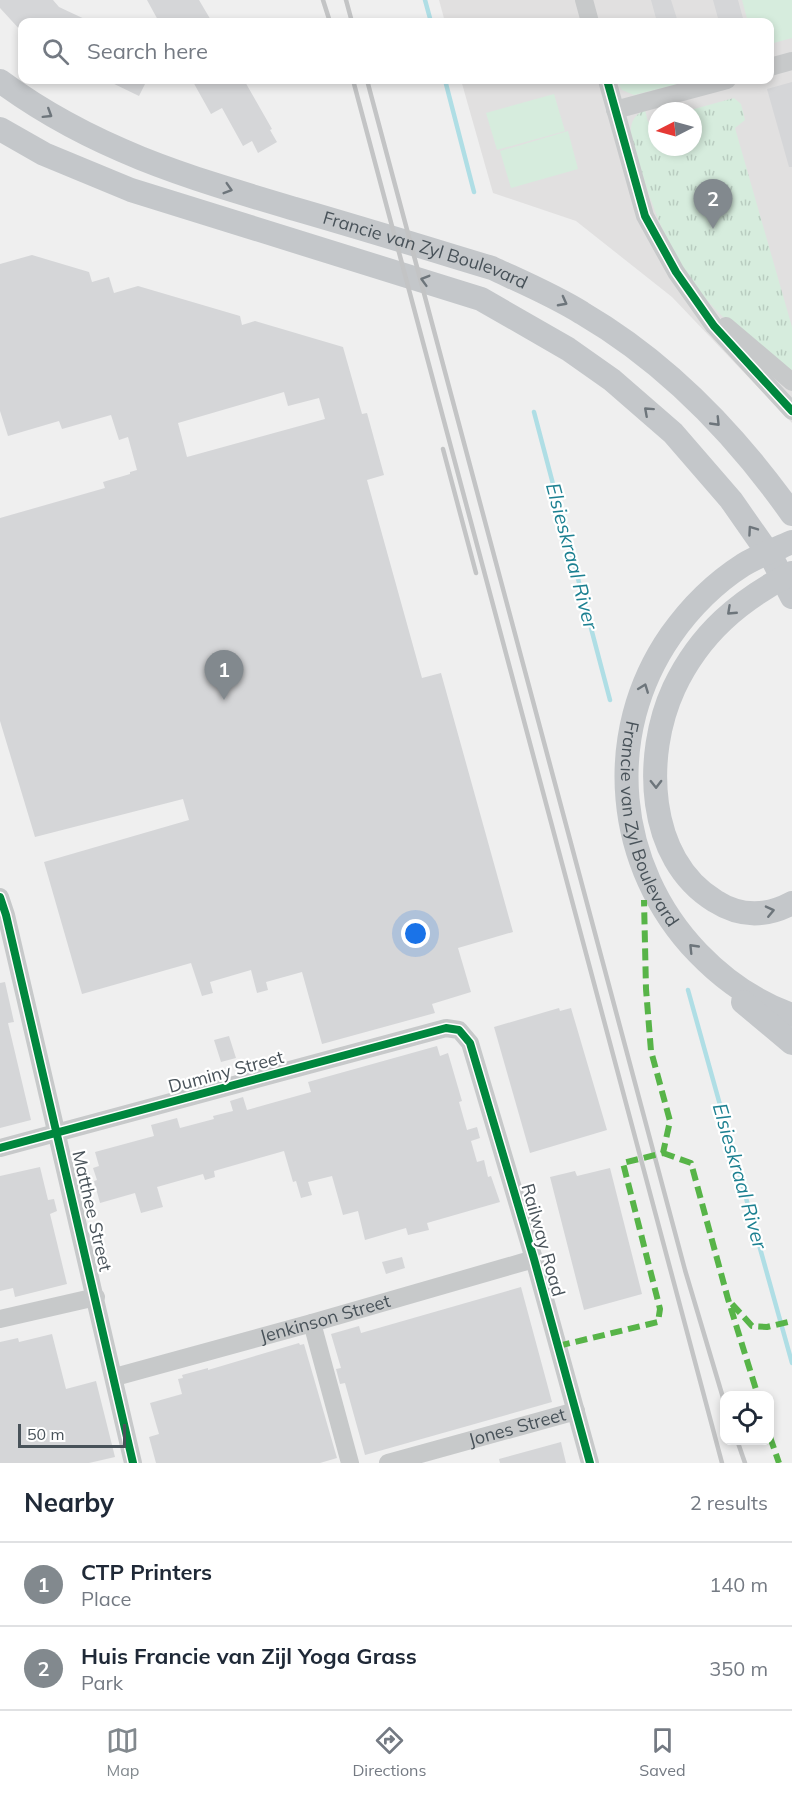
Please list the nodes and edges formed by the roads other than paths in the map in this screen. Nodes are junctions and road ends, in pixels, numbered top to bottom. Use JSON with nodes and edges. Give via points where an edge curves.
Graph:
{"nodes":[{"id":1,"x":584,"y":0,"type":"edge"},
{"id":2,"x":589,"y":18,"type":"edge"},
{"id":3,"x":792,"y":61,"type":"edge"},
{"id":4,"x":774,"y":66,"type":"edge"},
{"id":5,"x":0,"y":81,"type":"edge"},
{"id":6,"x":608,"y":84,"type":"edge"},
{"id":7,"x":712,"y":84,"type":"edge"},
{"id":8,"x":615,"y":110,"type":"junction"},
{"id":9,"x":0,"y":129,"type":"edge"},
{"id":10,"x":703,"y":308,"type":"junction"},
{"id":11,"x":714,"y":326,"type":"junction"},
{"id":12,"x":792,"y":382,"type":"edge"},
{"id":13,"x":792,"y":393,"type":"edge"},
{"id":14,"x":792,"y":402,"type":"edge"},
{"id":15,"x":792,"y":411,"type":"edge"},
{"id":16,"x":792,"y":514,"type":"edge"},
{"id":17,"x":792,"y":542,"type":"edge"},
{"id":18,"x":792,"y":573,"type":"edge"},
{"id":19,"x":792,"y":597,"type":"edge"},
{"id":20,"x":0,"y":897,"type":"edge"},
{"id":21,"x":792,"y":903,"type":"edge"},
{"id":22,"x":727,"y":980,"type":"junction"},
{"id":23,"x":792,"y":1015,"type":"edge"},
{"id":24,"x":459,"y":1030,"type":"joint"},
{"id":25,"x":792,"y":1043,"type":"edge"},
{"id":26,"x":58,"y":1133,"type":"junction"},
{"id":27,"x":0,"y":1148,"type":"edge"},
{"id":28,"x":534,"y":1259,"type":"junction"},
{"id":29,"x":96,"y":1297,"type":"junction"},
{"id":30,"x":0,"y":1320,"type":"edge"},
{"id":31,"x":312,"y":1323,"type":"junction"},
{"id":32,"x":114,"y":1377,"type":"junction"},
{"id":33,"x":576,"y":1412,"type":"junction"},
{"id":34,"x":133,"y":1463,"type":"edge"},
{"id":35,"x":350,"y":1463,"type":"edge"},
{"id":36,"x":388,"y":1463,"type":"edge"},
{"id":37,"x":590,"y":1463,"type":"edge"}],
"edges":[{"from":1,"to":2,"type":"street"},
{"from":3,"to":4,"type":"street"},
{"from":5,"to":16,"type":"main road","name":"Francie van Zyl Boulevard","one_way":true,"via":[[51,116],[166,169],[492,268],[582,312],[623,339],[699,404],[765,476]]},
{"from":6,"to":8,"type":"street"},
{"from":7,"to":8,"type":"street"},
{"from":8,"to":10,"type":"street","via":[[645,216],[676,272]]},
{"from":19,"to":9,"type":"main road","name":"Francie van Zyl Boulevard","one_way":true,"via":[[773,560],[731,500],[673,433],[612,380],[568,349],[481,298],[131,190],[44,154]]},
{"from":10,"to":11,"type":"street"},
{"from":10,"to":12,"type":"street"},
{"from":11,"to":13,"type":"street"},
{"from":11,"to":14,"type":"street"},
{"from":11,"to":15,"type":"street"},
{"from":22,"to":17,"type":"main road","name":"Francie van Zyl Boulevard","one_way":true,"via":[[679,933],[652,891],[635,846],[628,810],[626,767],[631,732],[651,670],[693,607],[744,565]]},
{"from":18,"to":21,"type":"main road","name":"Francie van Zyl Boulevard","one_way":true,"via":[[739,604],[709,634],[688,663],[663,719],[656,785],[665,842],[679,866],[708,897],[731,910],[747,913],[771,912]]},
{"from":20,"to":26,"type":"street","name":"Matthee Street"},
{"from":22,"to":23,"type":"main road","name":"Francie van Zyl Boulevard","via":[[749,997]]},
{"from":22,"to":25,"type":"main road","via":[[747,1007]]},
{"from":24,"to":26,"type":"street","name":"Duminy Street","via":[[446,1028]]},
{"from":24,"to":28,"type":"street","name":"Railway Road","via":[[470,1044]]},
{"from":26,"to":27,"type":"street","name":"Duminy Street"},
{"from":26,"to":29,"type":"street","name":"Matthee Street"},
{"from":28,"to":31,"type":"street","name":"Jenkinson Street"},
{"from":28,"to":33,"type":"street","name":"Railway Road"},
{"from":29,"to":30,"type":"street"},
{"from":29,"to":32,"type":"street","name":"Matthee Street"},
{"from":31,"to":32,"type":"street","name":"Jenkinson Street"},
{"from":31,"to":35,"type":"street"},
{"from":32,"to":34,"type":"street","name":"Matthee Street"},
{"from":33,"to":36,"type":"street","name":"Jones Street"},
{"from":33,"to":37,"type":"street","name":"Railway Road"}]}
